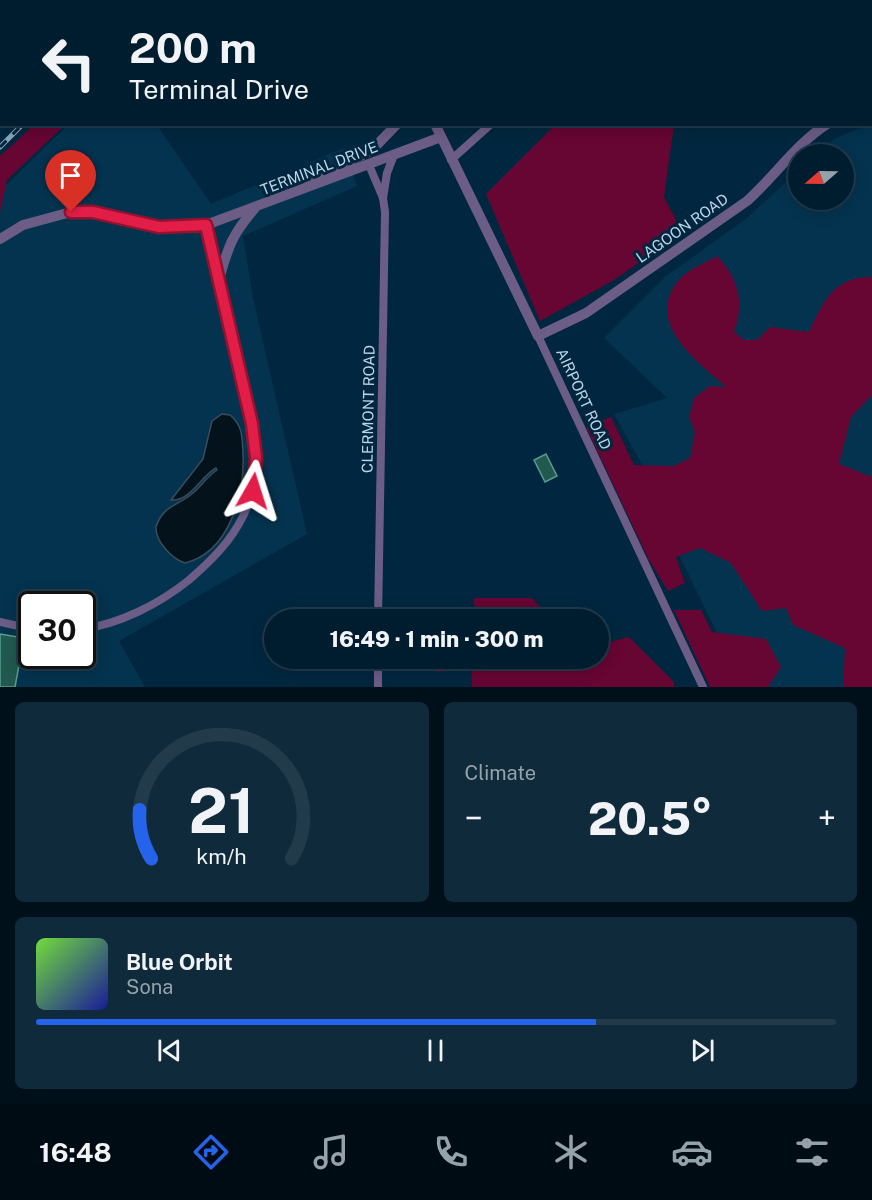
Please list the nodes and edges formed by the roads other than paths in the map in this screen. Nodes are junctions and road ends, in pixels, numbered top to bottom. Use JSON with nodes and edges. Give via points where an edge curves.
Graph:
{"nodes":[{"id":1,"x":395,"y":126,"type":"edge"},
{"id":2,"x":436,"y":126,"type":"edge"},
{"id":3,"x":489,"y":126,"type":"edge"},
{"id":4,"x":824,"y":126,"type":"edge"},
{"id":5,"x":441,"y":137,"type":"junction"},
{"id":6,"x":394,"y":155,"type":"junction"},
{"id":7,"x":451,"y":160,"type":"junction"},
{"id":8,"x":369,"y":165,"type":"junction"},
{"id":9,"x":301,"y":190,"type":"junction"},
{"id":10,"x":383,"y":198,"type":"junction"},
{"id":11,"x":255,"y":208,"type":"junction"},
{"id":12,"x":206,"y":225,"type":"junction"},
{"id":13,"x":0,"y":239,"type":"edge"},
{"id":14,"x":220,"y":276,"type":"junction"},
{"id":15,"x":538,"y":336,"type":"junction"},
{"id":16,"x":378,"y":609,"type":"edge"},
{"id":17,"x":0,"y":622,"type":"edge"},
{"id":18,"x":18,"y":626,"type":"edge"},
{"id":19,"x":96,"y":626,"type":"edge"},
{"id":20,"x":378,"y":669,"type":"edge"},
{"id":21,"x":378,"y":687,"type":"edge"},
{"id":22,"x":703,"y":687,"type":"edge"}],
"edges":[{"from":1,"to":9,"type":"street","via":[[372,150],[313,179]]},
{"from":2,"to":5,"type":"street","name":"AIRPORT ROAD"},
{"from":3,"to":7,"type":"street"},
{"from":4,"to":15,"type":"street","name":"LAGOON ROAD","via":[[747,201],[586,313]]},
{"from":5,"to":6,"type":"street","name":"TERMINAL DRIVE"},
{"from":5,"to":7,"type":"street","name":"AIRPORT ROAD"},
{"from":6,"to":8,"type":"street","name":"TERMINAL DRIVE"},
{"from":6,"to":10,"type":"street","name":"CLERMONT ROAD"},
{"from":7,"to":15,"type":"street","name":"AIRPORT ROAD"},
{"from":8,"to":9,"type":"street","name":"TERMINAL DRIVE"},
{"from":8,"to":10,"type":"street","name":"CLERMONT ROAD"},
{"from":9,"to":11,"type":"street","name":"TERMINAL DRIVE"},
{"from":10,"to":16,"type":"street","name":"CLERMONT ROAD"},
{"from":11,"to":12,"type":"street","name":"TERMINAL DRIVE"},
{"from":11,"to":14,"type":"street","via":[[233,235]]},
{"from":12,"to":13,"type":"street","name":"TERMINAL DRIVE","via":[[159,227],[93,212],[71,212],[22,225]]},
{"from":12,"to":14,"type":"street"},
{"from":14,"to":19,"type":"street","via":[[252,424],[256,458],[253,491],[242,522],[224,548],[181,586],[117,621]]},
{"from":15,"to":22,"type":"street","name":"AIRPORT ROAD"},
{"from":17,"to":18,"type":"street"},
{"from":20,"to":21,"type":"street"}]}
